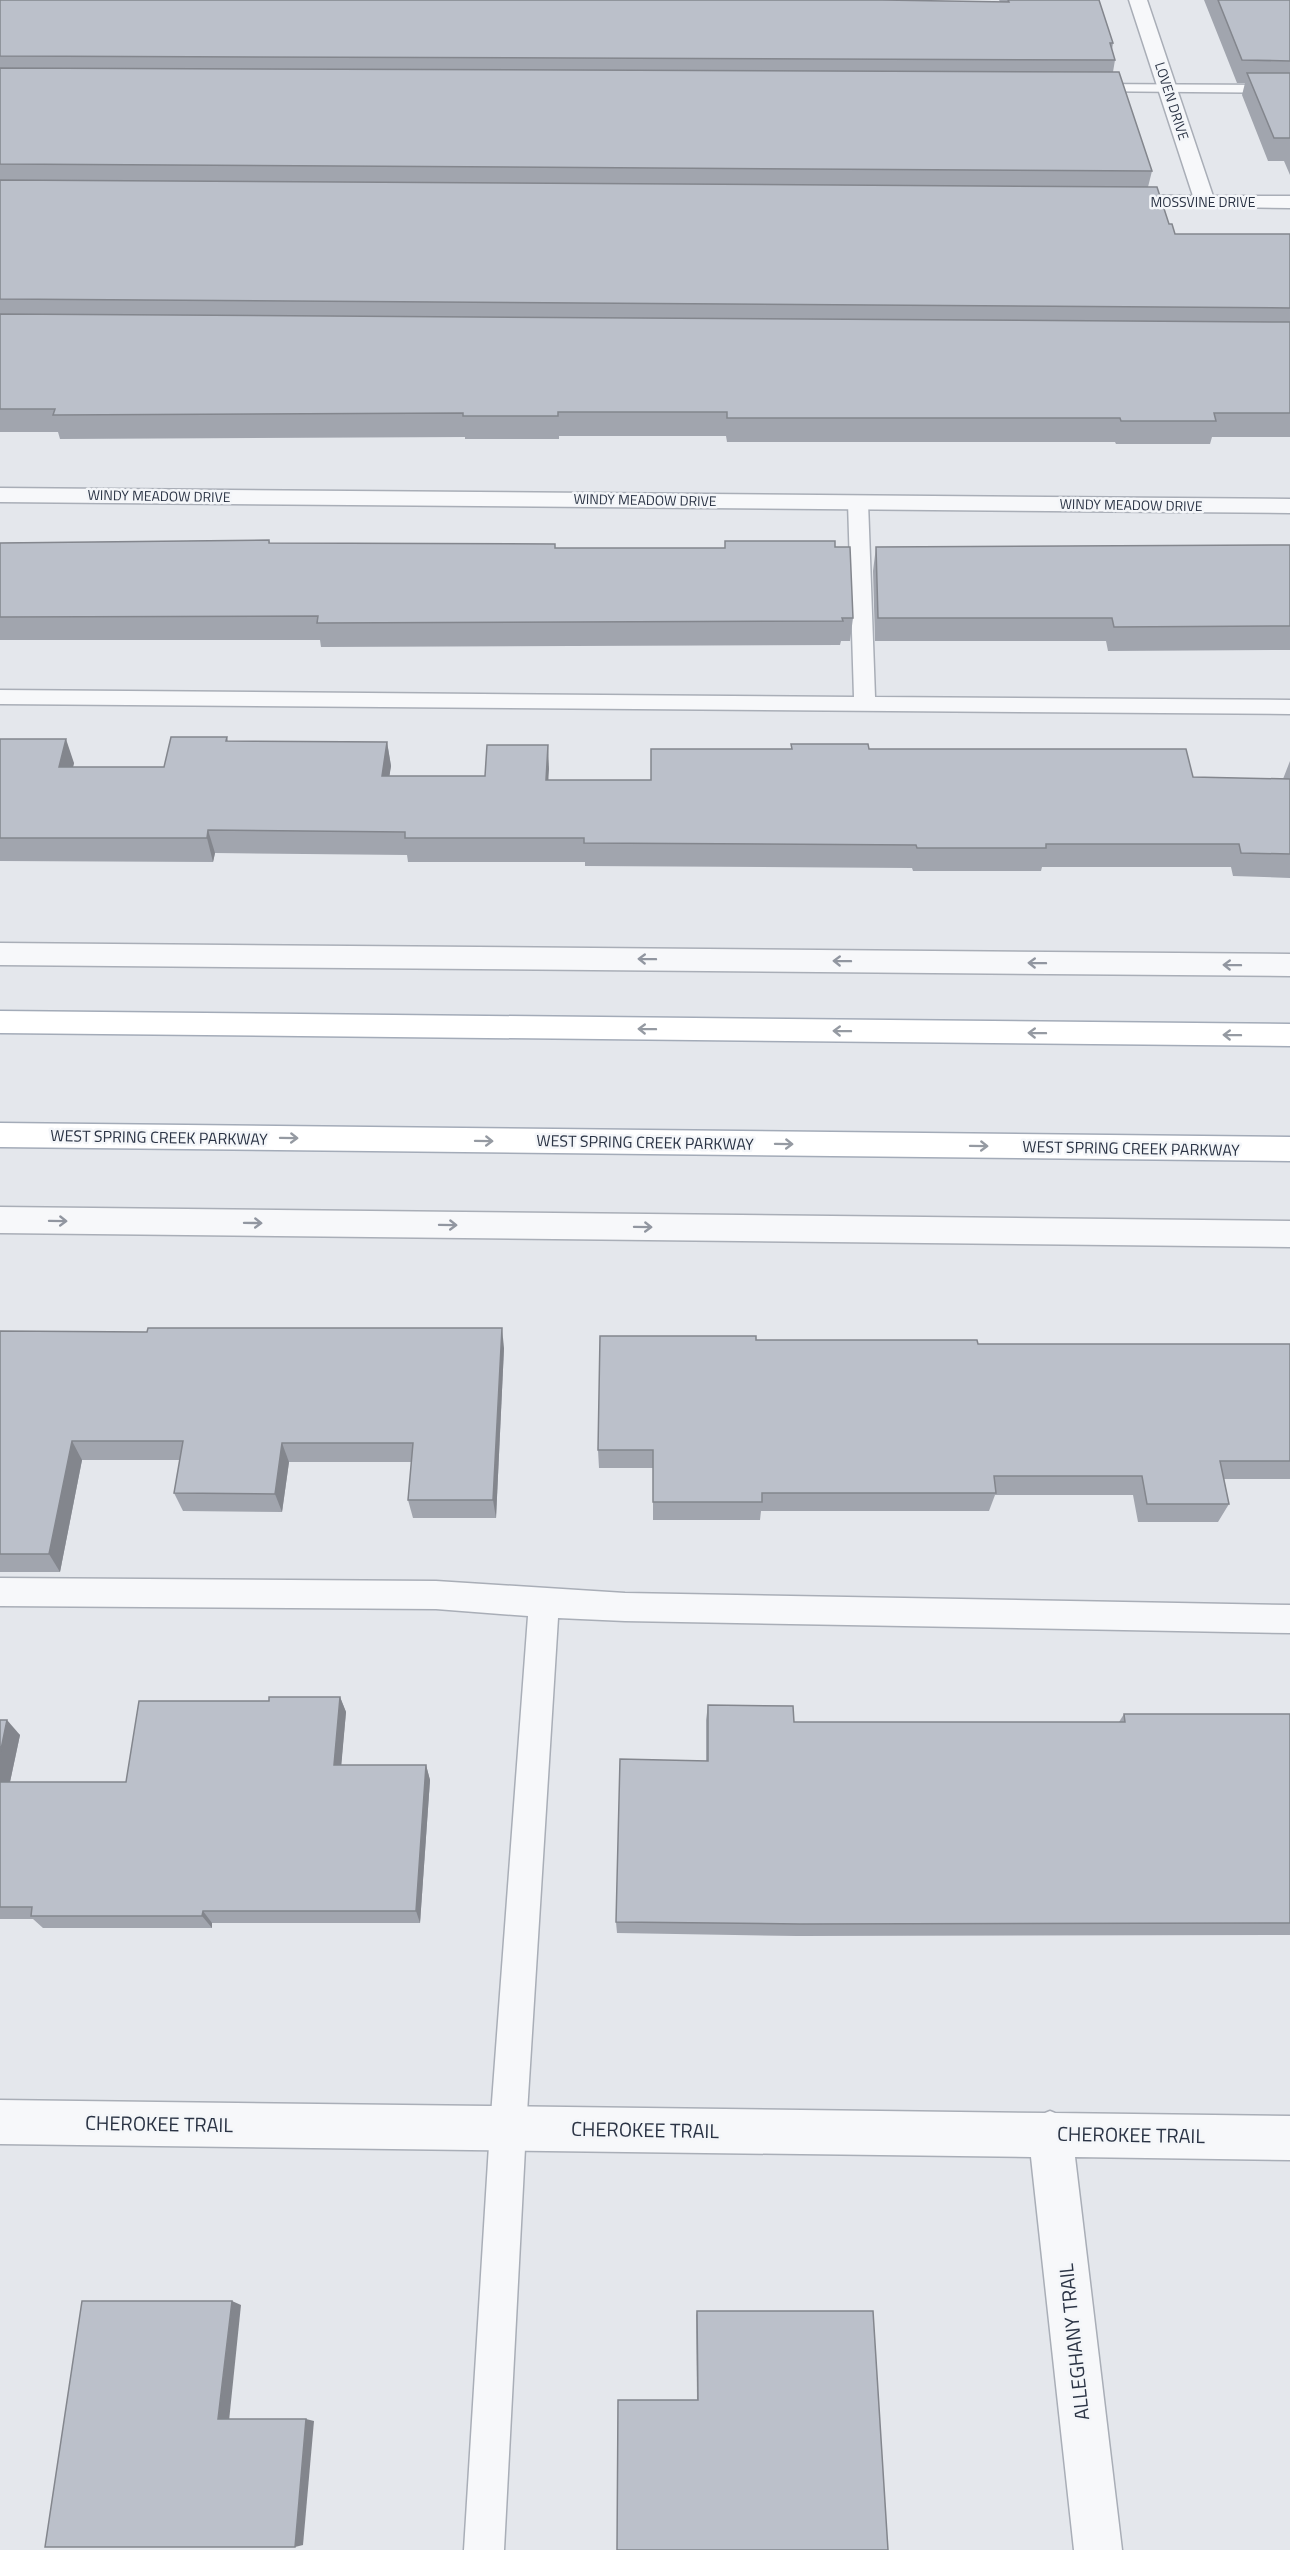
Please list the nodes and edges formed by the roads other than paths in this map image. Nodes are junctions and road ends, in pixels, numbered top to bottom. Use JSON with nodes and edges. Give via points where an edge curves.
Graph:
{"nodes":[{"id":1,"x":1138,"y":0,"type":"edge"},
{"id":2,"x":1072,"y":88,"type":"edge"},
{"id":3,"x":1168,"y":88,"type":"junction"},
{"id":4,"x":1290,"y":89,"type":"edge"},
{"id":5,"x":1098,"y":201,"type":"edge"},
{"id":6,"x":1205,"y":202,"type":"junction"},
{"id":7,"x":1290,"y":202,"type":"edge"},
{"id":8,"x":0,"y":495,"type":"edge"},
{"id":9,"x":858,"y":502,"type":"junction"},
{"id":10,"x":1290,"y":506,"type":"edge"},
{"id":11,"x":0,"y":697,"type":"edge"},
{"id":12,"x":865,"y":704,"type":"junction"},
{"id":13,"x":1290,"y":707,"type":"edge"},
{"id":14,"x":0,"y":954,"type":"edge"},
{"id":15,"x":1290,"y":965,"type":"edge"},
{"id":16,"x":0,"y":1022,"type":"edge"},
{"id":17,"x":1290,"y":1035,"type":"edge"},
{"id":18,"x":0,"y":1135,"type":"edge"},
{"id":19,"x":1290,"y":1149,"type":"edge"},
{"id":20,"x":0,"y":1220,"type":"edge"},
{"id":21,"x":1290,"y":1234,"type":"edge"},
{"id":22,"x":0,"y":1592,"type":"edge"},
{"id":23,"x":544,"y":1603,"type":"junction"},
{"id":24,"x":1290,"y":1619,"type":"edge"},
{"id":25,"x":0,"y":2122,"type":"edge"},
{"id":26,"x":508,"y":2129,"type":"junction"},
{"id":27,"x":1050,"y":2133,"type":"junction"},
{"id":28,"x":1290,"y":2138,"type":"edge"},
{"id":29,"x":484,"y":2550,"type":"edge"},
{"id":30,"x":1098,"y":2550,"type":"edge"}],
"edges":[{"from":1,"to":3,"type":"street","name":"LOVEN DRIVE"},
{"from":2,"to":3,"type":"lane"},
{"from":3,"to":4,"type":"lane"},
{"from":3,"to":6,"type":"street","name":"LOVEN DRIVE"},
{"from":5,"to":6,"type":"street","name":"MOSSVINE DRIVE"},
{"from":6,"to":7,"type":"street","name":"MOSSVINE DRIVE"},
{"from":8,"to":9,"type":"street","name":"WINDY MEADOW DRIVE"},
{"from":9,"to":10,"type":"street","name":"WINDY MEADOW DRIVE"},
{"from":9,"to":12,"type":"lane"},
{"from":11,"to":12,"type":"lane"},
{"from":12,"to":13,"type":"lane"},
{"from":15,"to":14,"type":"street","one_way":true},
{"from":17,"to":16,"type":"main road","one_way":true},
{"from":18,"to":19,"type":"main road","name":"WEST SPRING CREEK PARKWAY","one_way":true},
{"from":20,"to":21,"type":"street","one_way":true},
{"from":22,"to":23,"type":"lane","via":[[436,1595]]},
{"from":23,"to":24,"type":"lane","via":[[637,1608]]},
{"from":23,"to":26,"type":"lane"},
{"from":25,"to":26,"type":"street","name":"CHEROKEE TRAIL"},
{"from":26,"to":27,"type":"street","name":"CHEROKEE TRAIL"},
{"from":26,"to":29,"type":"lane"},
{"from":27,"to":28,"type":"street","name":"CHEROKEE TRAIL"},
{"from":27,"to":30,"type":"street","name":"ALLEGHANY TRAIL"}]}
